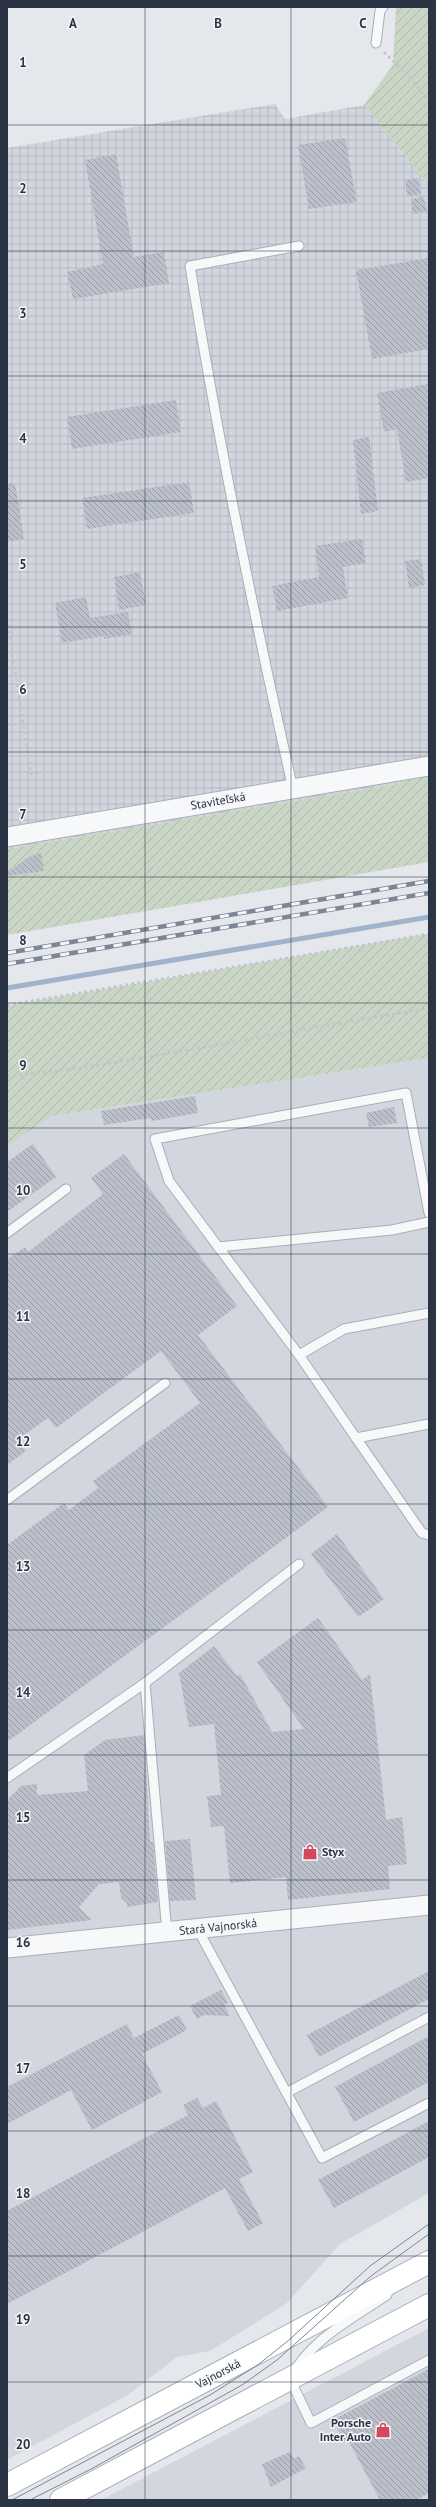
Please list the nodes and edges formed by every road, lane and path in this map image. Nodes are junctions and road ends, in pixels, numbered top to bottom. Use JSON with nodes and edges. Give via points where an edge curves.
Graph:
{"nodes":[{"id":1,"x":383,"y":7,"type":"edge"},
{"id":2,"x":376,"y":44,"type":"joint"},
{"id":3,"x":429,"y":102,"type":"edge"},
{"id":4,"x":299,"y":246,"type":"dead end"},
{"id":5,"x":7,"y":619,"type":"edge"},
{"id":6,"x":23,"y":723,"type":"junction"},
{"id":7,"x":7,"y":725,"type":"edge"},
{"id":8,"x":429,"y":766,"type":"edge"},
{"id":9,"x":45,"y":772,"type":"dead end"},
{"id":10,"x":293,"y":789,"type":"junction"},
{"id":11,"x":7,"y":837,"type":"edge"},
{"id":12,"x":429,"y":934,"type":"edge"},
{"id":13,"x":7,"y":1005,"type":"edge"},
{"id":14,"x":429,"y":1008,"type":"edge"},
{"id":15,"x":7,"y":1076,"type":"edge"},
{"id":16,"x":66,"y":1189,"type":"dead end"},
{"id":17,"x":429,"y":1213,"type":"edge"},
{"id":18,"x":429,"y":1222,"type":"edge"},
{"id":19,"x":7,"y":1233,"type":"edge"},
{"id":20,"x":218,"y":1247,"type":"junction"},
{"id":21,"x":429,"y":1313,"type":"edge"},
{"id":22,"x":298,"y":1354,"type":"junction"},
{"id":23,"x":165,"y":1383,"type":"dead end"},
{"id":24,"x":429,"y":1424,"type":"edge"},
{"id":25,"x":356,"y":1438,"type":"junction"},
{"id":26,"x":7,"y":1500,"type":"edge"},
{"id":27,"x":429,"y":1535,"type":"edge"},
{"id":28,"x":298,"y":1564,"type":"dead end"},
{"id":29,"x":145,"y":1683,"type":"junction"},
{"id":30,"x":7,"y":1778,"type":"edge"},
{"id":31,"x":429,"y":1905,"type":"edge"},
{"id":32,"x":198,"y":1930,"type":"junction"},
{"id":33,"x":167,"y":1933,"type":"junction"},
{"id":34,"x":7,"y":1948,"type":"edge"},
{"id":35,"x":429,"y":2017,"type":"edge"},
{"id":36,"x":288,"y":2092,"type":"junction"},
{"id":37,"x":429,"y":2103,"type":"edge"},
{"id":38,"x":429,"y":2262,"type":"edge"},
{"id":39,"x":429,"y":2266,"type":"edge"},
{"id":40,"x":429,"y":2305,"type":"edge"},
{"id":41,"x":429,"y":2360,"type":"edge"},
{"id":42,"x":290,"y":2379,"type":"junction"},
{"id":43,"x":7,"y":2485,"type":"edge"},
{"id":44,"x":66,"y":2499,"type":"edge"}],
"edges":[{"from":1,"to":2,"type":"lane","via":[[380,11]]},
{"from":2,"to":3,"type":"path","via":[[414,82]]},
{"from":4,"to":10,"type":"lane","via":[[190,266],[231,497]]},
{"from":5,"to":6,"type":"path"},
{"from":6,"to":7,"type":"path"},
{"from":6,"to":9,"type":"path","via":[[31,774]]},
{"from":8,"to":10,"type":"street","name":"Staviteľská"},
{"from":10,"to":11,"type":"street","name":"Staviteľská"},
{"from":12,"to":13,"type":"path"},
{"from":14,"to":15,"type":"path","via":[[83,1068]]},
{"from":16,"to":19,"type":"lane"},
{"from":17,"to":20,"type":"lane","via":[[406,1093],[154,1139],[169,1181]]},
{"from":18,"to":20,"type":"lane","via":[[392,1230]]},
{"from":20,"to":22,"type":"lane"},
{"from":21,"to":22,"type":"lane","via":[[344,1329]]},
{"from":22,"to":25,"type":"lane"},
{"from":23,"to":26,"type":"lane"},
{"from":24,"to":25,"type":"lane"},
{"from":25,"to":27,"type":"lane","via":[[422,1533]]},
{"from":28,"to":29,"type":"lane"},
{"from":29,"to":30,"type":"lane"},
{"from":29,"to":33,"type":"lane"},
{"from":31,"to":32,"type":"street","name":"Stará Vajnorská"},
{"from":32,"to":33,"type":"street","name":"Stará Vajnorská"},
{"from":32,"to":36,"type":"lane"},
{"from":33,"to":34,"type":"street","name":"Stará Vajnorská"},
{"from":35,"to":36,"type":"lane"},
{"from":36,"to":37,"type":"lane","via":[[322,2158]]},
{"from":38,"to":43,"type":"main road","name":"Vajnorská"},
{"from":39,"to":42,"type":"lane","via":[[309,2352],[297,2362]]},
{"from":40,"to":42,"type":"main road"},
{"from":41,"to":42,"type":"lane","via":[[311,2422]]},
{"from":42,"to":44,"type":"main road"}]}
